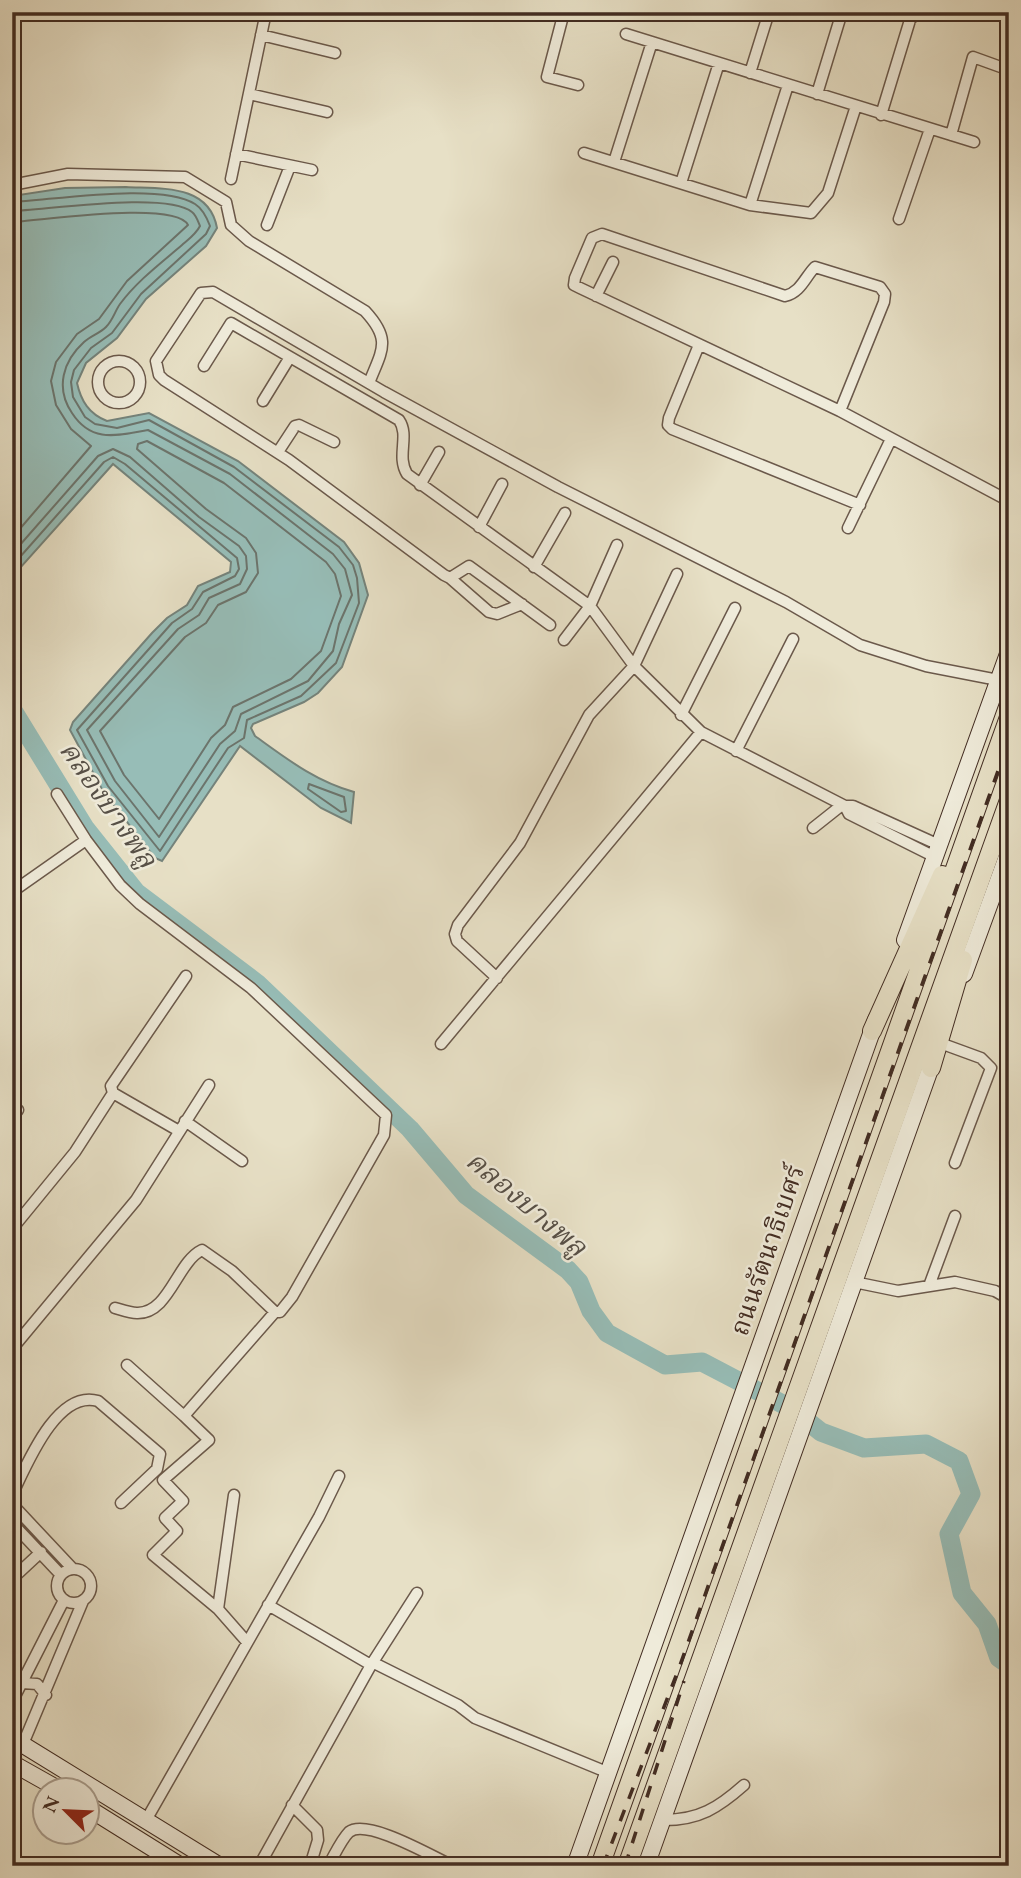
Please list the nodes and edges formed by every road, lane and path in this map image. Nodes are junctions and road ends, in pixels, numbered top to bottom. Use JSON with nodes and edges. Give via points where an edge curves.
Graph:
{"nodes":[{"id":1,"x":266,"y":12,"type":"edge"},
{"id":2,"x":564,"y":12,"type":"edge"},
{"id":3,"x":665,"y":12,"type":"edge"},
{"id":4,"x":677,"y":12,"type":"edge"},
{"id":5,"x":769,"y":12,"type":"edge"},
{"id":6,"x":842,"y":12,"type":"edge"},
{"id":7,"x":917,"y":12,"type":"edge"},
{"id":8,"x":937,"y":12,"type":"edge"},
{"id":9,"x":958,"y":15,"type":"dead end"},
{"id":10,"x":626,"y":34,"type":"dead end"},
{"id":11,"x":261,"y":35,"type":"junction"},
{"id":12,"x":652,"y":42,"type":"junction"},
{"id":13,"x":335,"y":53,"type":"dead end"},
{"id":14,"x":719,"y":63,"type":"junction"},
{"id":15,"x":1009,"y":70,"type":"edge"},
{"id":16,"x":750,"y":73,"type":"junction"},
{"id":17,"x":578,"y":85,"type":"dead end"},
{"id":18,"x":788,"y":85,"type":"junction"},
{"id":19,"x":248,"y":94,"type":"junction"},
{"id":20,"x":817,"y":94,"type":"junction"},
{"id":21,"x":856,"y":106,"type":"junction"},
{"id":22,"x":327,"y":113,"type":"dead end"},
{"id":23,"x":881,"y":115,"type":"junction"},
{"id":24,"x":930,"y":129,"type":"junction"},
{"id":25,"x":950,"y":135,"type":"junction"},
{"id":26,"x":974,"y":142,"type":"dead end"},
{"id":27,"x":584,"y":153,"type":"dead end"},
{"id":28,"x":236,"y":154,"type":"junction"},
{"id":29,"x":614,"y":162,"type":"junction"},
{"id":30,"x":290,"y":166,"type":"junction"},
{"id":31,"x":312,"y":170,"type":"dead end"},
{"id":32,"x":231,"y":179,"type":"dead end"},
{"id":33,"x":681,"y":183,"type":"junction"},
{"id":34,"x":12,"y":186,"type":"edge"},
{"id":35,"x":750,"y":205,"type":"junction"},
{"id":36,"x":899,"y":219,"type":"dead end"},
{"id":37,"x":267,"y":225,"type":"dead end"},
{"id":38,"x":613,"y":262,"type":"dead end"},
{"id":39,"x":596,"y":296,"type":"junction"},
{"id":40,"x":699,"y":345,"type":"junction"},
{"id":41,"x":290,"y":357,"type":"junction"},
{"id":42,"x":204,"y":366,"type":"dead end"},
{"id":43,"x":156,"y":367,"type":"junction"},
{"id":44,"x":138,"y":374,"type":"junction"},
{"id":45,"x":369,"y":383,"type":"junction"},
{"id":46,"x":262,"y":401,"type":"dead end"},
{"id":47,"x":840,"y":411,"type":"junction"},
{"id":48,"x":891,"y":439,"type":"junction"},
{"id":49,"x":334,"y":442,"type":"dead end"},
{"id":50,"x":278,"y":452,"type":"junction"},
{"id":51,"x":439,"y":452,"type":"dead end"},
{"id":52,"x":502,"y":484,"type":"dead end"},
{"id":53,"x":420,"y":485,"type":"junction"},
{"id":54,"x":1009,"y":501,"type":"edge"},
{"id":55,"x":860,"y":505,"type":"junction"},
{"id":56,"x":565,"y":513,"type":"dead end"},
{"id":57,"x":479,"y":527,"type":"junction"},
{"id":58,"x":848,"y":528,"type":"dead end"},
{"id":59,"x":617,"y":545,"type":"dead end"},
{"id":60,"x":534,"y":567,"type":"junction"},
{"id":61,"x":677,"y":574,"type":"dead end"},
{"id":62,"x":450,"y":578,"type":"junction"},
{"id":63,"x":522,"y":604,"type":"junction"},
{"id":64,"x":590,"y":606,"type":"junction"},
{"id":65,"x":735,"y":608,"type":"dead end"},
{"id":66,"x":550,"y":625,"type":"dead end"},
{"id":67,"x":793,"y":639,"type":"dead end"},
{"id":68,"x":564,"y":640,"type":"dead end"},
{"id":69,"x":1009,"y":651,"type":"edge"},
{"id":70,"x":634,"y":666,"type":"junction"},
{"id":71,"x":998,"y":681,"type":"junction"},
{"id":72,"x":681,"y":715,"type":"junction"},
{"id":73,"x":1009,"y":717,"type":"edge"},
{"id":74,"x":701,"y":732,"type":"junction"},
{"id":75,"x":736,"y":751,"type":"junction"},
{"id":76,"x":993,"y":760,"type":"junction"},
{"id":77,"x":57,"y":794,"type":"dead end"},
{"id":78,"x":1009,"y":800,"type":"edge"},
{"id":79,"x":844,"y":806,"type":"junction"},
{"id":80,"x":1009,"y":806,"type":"edge"},
{"id":81,"x":813,"y":828,"type":"dead end"},
{"id":82,"x":86,"y":840,"type":"junction"},
{"id":83,"x":937,"y":851,"type":"junction"},
{"id":84,"x":1009,"y":851,"type":"edge"},
{"id":85,"x":12,"y":892,"type":"edge"},
{"id":86,"x":186,"y":976,"type":"dead end"},
{"id":87,"x":497,"y":978,"type":"junction"},
{"id":88,"x":872,"y":1031,"type":"junction"},
{"id":89,"x":940,"y":1043,"type":"junction"},
{"id":90,"x":441,"y":1044,"type":"dead end"},
{"id":91,"x":931,"y":1068,"type":"junction"},
{"id":92,"x":209,"y":1085,"type":"dead end"},
{"id":93,"x":113,"y":1093,"type":"junction"},
{"id":94,"x":186,"y":1121,"type":"junction"},
{"id":95,"x":179,"y":1132,"type":"junction"},
{"id":96,"x":242,"y":1161,"type":"dead end"},
{"id":97,"x":955,"y":1163,"type":"dead end"},
{"id":98,"x":955,"y":1216,"type":"dead end"},
{"id":99,"x":12,"y":1229,"type":"edge"},
{"id":100,"x":854,"y":1282,"type":"junction"},
{"id":101,"x":929,"y":1286,"type":"junction"},
{"id":102,"x":1009,"y":1299,"type":"edge"},
{"id":103,"x":116,"y":1308,"type":"dead end"},
{"id":104,"x":275,"y":1312,"type":"junction"},
{"id":105,"x":12,"y":1349,"type":"edge"},
{"id":106,"x":127,"y":1365,"type":"dead end"},
{"id":107,"x":184,"y":1416,"type":"junction"},
{"id":108,"x":339,"y":1476,"type":"dead end"},
{"id":109,"x":12,"y":1495,"type":"edge"},
{"id":110,"x":234,"y":1495,"type":"dead end"},
{"id":111,"x":121,"y":1503,"type":"dead end"},
{"id":112,"x":12,"y":1504,"type":"edge"},
{"id":113,"x":12,"y":1523,"type":"edge"},
{"id":114,"x":41,"y":1552,"type":"junction"},
{"id":115,"x":72,"y":1568,"type":"junction"},
{"id":116,"x":61,"y":1575,"type":"junction"},
{"id":117,"x":12,"y":1579,"type":"edge"},
{"id":118,"x":417,"y":1593,"type":"dead end"},
{"id":119,"x":64,"y":1600,"type":"junction"},
{"id":120,"x":83,"y":1601,"type":"junction"},
{"id":121,"x":268,"y":1605,"type":"junction"},
{"id":122,"x":218,"y":1609,"type":"junction"},
{"id":123,"x":247,"y":1642,"type":"junction"},
{"id":124,"x":372,"y":1664,"type":"junction"},
{"id":125,"x":22,"y":1684,"type":"junction"},
{"id":126,"x":46,"y":1695,"type":"junction"},
{"id":127,"x":12,"y":1702,"type":"edge"},
{"id":128,"x":18,"y":1741,"type":"edge"},
{"id":129,"x":12,"y":1763,"type":"edge"},
{"id":130,"x":609,"y":1773,"type":"junction"},
{"id":131,"x":35,"y":1776,"type":"edge"},
{"id":132,"x":744,"y":1785,"type":"dead end"},
{"id":133,"x":292,"y":1805,"type":"junction"},
{"id":134,"x":102,"y":1817,"type":"edge"},
{"id":135,"x":664,"y":1820,"type":"junction"},
{"id":136,"x":145,"y":1822,"type":"junction"},
{"id":137,"x":577,"y":1862,"type":"edge"},
{"id":138,"x":181,"y":1866,"type":"edge"},
{"id":139,"x":220,"y":1866,"type":"edge"},
{"id":140,"x":259,"y":1866,"type":"edge"},
{"id":141,"x":310,"y":1866,"type":"edge"},
{"id":142,"x":328,"y":1866,"type":"edge"},
{"id":143,"x":453,"y":1866,"type":"edge"},
{"id":144,"x":600,"y":1866,"type":"edge"},
{"id":145,"x":627,"y":1866,"type":"edge"},
{"id":146,"x":646,"y":1866,"type":"edge"}],
"edges":[{"from":1,"to":11,"type":"street"},
{"from":2,"to":17,"type":"street","via":[[547,77]]},
{"from":3,"to":4,"type":"street"},
{"from":5,"to":16,"type":"street"},
{"from":6,"to":20,"type":"street"},
{"from":7,"to":23,"type":"street","via":[[910,20]]},
{"from":8,"to":9,"type":"street"},
{"from":10,"to":12,"type":"street"},
{"from":11,"to":13,"type":"street"},
{"from":11,"to":19,"type":"street"},
{"from":12,"to":14,"type":"street"},
{"from":12,"to":29,"type":"street"},
{"from":14,"to":16,"type":"street"},
{"from":14,"to":33,"type":"street"},
{"from":15,"to":25,"type":"street","via":[[973,57]]},
{"from":16,"to":18,"type":"street"},
{"from":18,"to":20,"type":"street"},
{"from":18,"to":35,"type":"street"},
{"from":19,"to":22,"type":"street"},
{"from":19,"to":28,"type":"street"},
{"from":20,"to":21,"type":"street"},
{"from":21,"to":23,"type":"street"},
{"from":21,"to":35,"type":"street","via":[[820,206],[800,214]]},
{"from":23,"to":24,"type":"street"},
{"from":24,"to":25,"type":"street"},
{"from":24,"to":36,"type":"street"},
{"from":25,"to":26,"type":"street"},
{"from":27,"to":29,"type":"street"},
{"from":28,"to":30,"type":"street"},
{"from":28,"to":32,"type":"street"},
{"from":29,"to":33,"type":"street"},
{"from":30,"to":31,"type":"street"},
{"from":30,"to":37,"type":"street"},
{"from":33,"to":35,"type":"street"},
{"from":34,"to":45,"type":"street","via":[[68,174],[186,177],[226,202],[231,225],[249,242],[365,312],[380,328],[383,342]]},
{"from":38,"to":39,"type":"street"},
{"from":39,"to":40,"type":"street"},
{"from":39,"to":47,"type":"street","via":[[575,285],[596,234],[785,296],[793,294],[815,267],[880,287],[884,302]]},
{"from":40,"to":47,"type":"street"},
{"from":40,"to":55,"type":"street","via":[[668,425]]},
{"from":41,"to":42,"type":"street","via":[[232,323]]},
{"from":41,"to":46,"type":"street"},
{"from":41,"to":53,"type":"street","via":[[399,420],[404,433],[402,466]]},
{"from":43,"to":44,"type":"street"},
{"from":43,"to":45,"type":"street","via":[[160,353],[206,290]]},
{"from":43,"to":50,"type":"street","via":[[163,380]]},
{"from":44,"to":44,"type":"street","via":[[138,391],[125,403],[108,400],[100,391],[98,379],[108,365],[125,362]]},
{"from":45,"to":71,"type":"street","via":[[860,645],[926,666]]},
{"from":47,"to":48,"type":"street"},
{"from":48,"to":54,"type":"street"},
{"from":48,"to":55,"type":"street"},
{"from":49,"to":50,"type":"street","via":[[299,425]]},
{"from":50,"to":62,"type":"street"},
{"from":51,"to":53,"type":"street"},
{"from":52,"to":57,"type":"street"},
{"from":53,"to":57,"type":"street"},
{"from":55,"to":58,"type":"street"},
{"from":56,"to":60,"type":"street"},
{"from":57,"to":60,"type":"street"},
{"from":59,"to":64,"type":"street"},
{"from":60,"to":64,"type":"street"},
{"from":61,"to":70,"type":"street"},
{"from":62,"to":63,"type":"street","via":[[489,612],[497,614]]},
{"from":62,"to":63,"type":"street","via":[[468,566]]},
{"from":63,"to":66,"type":"street"},
{"from":64,"to":68,"type":"street"},
{"from":64,"to":70,"type":"street"},
{"from":65,"to":72,"type":"street"},
{"from":67,"to":75,"type":"street"},
{"from":69,"to":71,"type":"main road","name":"ถนนรัตนาธิเบศร์"},
{"from":70,"to":72,"type":"street"},
{"from":70,"to":87,"type":"street","via":[[589,715],[520,844],[458,925],[457,941]]},
{"from":71,"to":83,"type":"main road","name":"ถนนรัตนาธิเบศร์"},
{"from":72,"to":74,"type":"street"},
{"from":73,"to":76,"type":"main road","name":"ถนนรัตนาธิเบศร์"},
{"from":74,"to":75,"type":"street"},
{"from":74,"to":87,"type":"street"},
{"from":75,"to":79,"type":"street"},
{"from":76,"to":88,"type":"main road"},
{"from":76,"to":144,"type":"main road","name":"ถนนรัตนาธิเบศร์"},
{"from":77,"to":82,"type":"street"},
{"from":78,"to":145,"type":"main road"},
{"from":79,"to":81,"type":"street"},
{"from":79,"to":83,"type":"street","via":[[849,814]]},
{"from":80,"to":91,"type":"main road"},
{"from":82,"to":85,"type":"street"},
{"from":82,"to":104,"type":"street","via":[[140,904],[251,988],[387,1115],[384,1135],[292,1297],[284,1309]]},
{"from":83,"to":88,"type":"main road","name":"ถนนรัตนาธิเบศร์"},
{"from":84,"to":89,"type":"main road"},
{"from":86,"to":93,"type":"street","via":[[115,1078]]},
{"from":87,"to":90,"type":"street"},
{"from":88,"to":130,"type":"main road","name":"ถนนรัตนาธิเบศร์"},
{"from":89,"to":91,"type":"main road"},
{"from":89,"to":97,"type":"street","via":[[981,1058],[991,1068]]},
{"from":91,"to":100,"type":"main road"},
{"from":92,"to":94,"type":"street"},
{"from":93,"to":95,"type":"street"},
{"from":93,"to":99,"type":"street","via":[[75,1152]]},
{"from":94,"to":95,"type":"street"},
{"from":94,"to":96,"type":"street"},
{"from":95,"to":105,"type":"street","via":[[136,1200]]},
{"from":98,"to":101,"type":"street"},
{"from":100,"to":101,"type":"street","via":[[898,1291]]},
{"from":100,"to":135,"type":"main road"},
{"from":101,"to":102,"type":"street","via":[[955,1282]]},
{"from":103,"to":104,"type":"street","via":[[148,1311],[191,1257],[202,1250]]},
{"from":104,"to":107,"type":"street"},
{"from":106,"to":107,"type":"street"},
{"from":107,"to":122,"type":"street","via":[[209,1440],[163,1480],[183,1501],[165,1518],[177,1531],[153,1555]]},
{"from":108,"to":121,"type":"street"},
{"from":109,"to":111,"type":"street","via":[[56,1417],[73,1402],[86,1398],[98,1401],[160,1454],[157,1469]]},
{"from":110,"to":122,"type":"street"},
{"from":112,"to":115,"type":"street"},
{"from":113,"to":114,"type":"street"},
{"from":114,"to":116,"type":"street"},
{"from":114,"to":117,"type":"street"},
{"from":115,"to":116,"type":"street"},
{"from":115,"to":120,"type":"street","via":[[86,1572],[92,1584]]},
{"from":116,"to":119,"type":"street","via":[[57,1588]]},
{"from":118,"to":124,"type":"street"},
{"from":119,"to":120,"type":"street"},
{"from":119,"to":125,"type":"street"},
{"from":120,"to":126,"type":"street"},
{"from":121,"to":123,"type":"street"},
{"from":121,"to":124,"type":"street"},
{"from":122,"to":123,"type":"street"},
{"from":123,"to":136,"type":"street"},
{"from":124,"to":130,"type":"street","via":[[458,1705],[475,1718]]},
{"from":124,"to":133,"type":"street"},
{"from":125,"to":126,"type":"street","via":[[37,1684]]},
{"from":125,"to":127,"type":"street"},
{"from":126,"to":128,"type":"street"},
{"from":128,"to":136,"type":"main road"},
{"from":129,"to":131,"type":"main road"},
{"from":130,"to":137,"type":"main road","name":"ถนนรัตนาธิเบศร์"},
{"from":132,"to":135,"type":"street","via":[[718,1808],[696,1818]]},
{"from":133,"to":140,"type":"street"},
{"from":133,"to":141,"type":"street","via":[[317,1830]]},
{"from":134,"to":138,"type":"main road"},
{"from":135,"to":146,"type":"main road"},
{"from":136,"to":139,"type":"main road"},
{"from":142,"to":143,"type":"street","via":[[349,1832],[361,1828],[380,1831]]}]}
